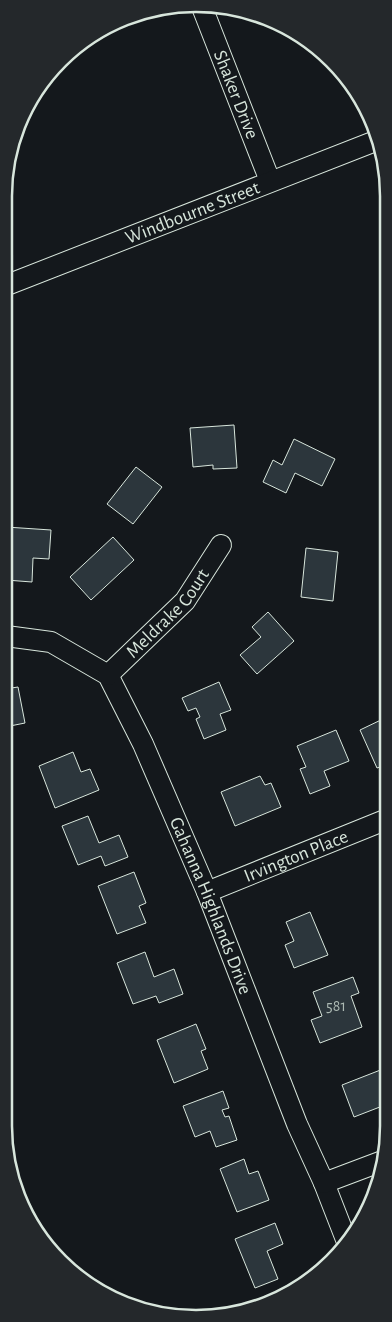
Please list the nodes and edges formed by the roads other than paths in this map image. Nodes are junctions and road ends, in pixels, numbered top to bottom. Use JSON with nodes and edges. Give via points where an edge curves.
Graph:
{"nodes":[{"id":1,"x":204,"y":13,"type":"edge"},
{"id":2,"x":371,"y":143,"type":"edge"},
{"id":3,"x":270,"y":181,"type":"junction"},
{"id":4,"x":12,"y":283,"type":"edge"},
{"id":5,"x":221,"y":545,"type":"dead end"},
{"id":6,"x":12,"y":637,"type":"edge"},
{"id":7,"x":108,"y":675,"type":"junction"},
{"id":8,"x":380,"y":822,"type":"edge"},
{"id":9,"x":207,"y":892,"type":"junction"},
{"id":10,"x":376,"y":1163,"type":"edge"},
{"id":11,"x":324,"y":1183,"type":"junction"},
{"id":12,"x":344,"y":1235,"type":"edge"}],
"edges":[{"from":1,"to":3,"type":"street","name":"Shaker Drive"},
{"from":2,"to":3,"type":"street","name":"Windbourne Street"},
{"from":3,"to":4,"type":"street","name":"Windbourne Street"},
{"from":5,"to":7,"type":"street","name":"Meldrake Court","via":[[186,601]]},
{"from":6,"to":7,"type":"street","via":[[51,642]]},
{"from":7,"to":9,"type":"street","name":"Gahanna Highlands Drive","via":[[143,744]]},
{"from":8,"to":9,"type":"street","name":"Irvington Place"},
{"from":9,"to":11,"type":"street","name":"Gahanna Highlands Drive","via":[[297,1124]]},
{"from":10,"to":11,"type":"street"},
{"from":11,"to":12,"type":"street","name":"Gahanna Highlands Drive"}]}
